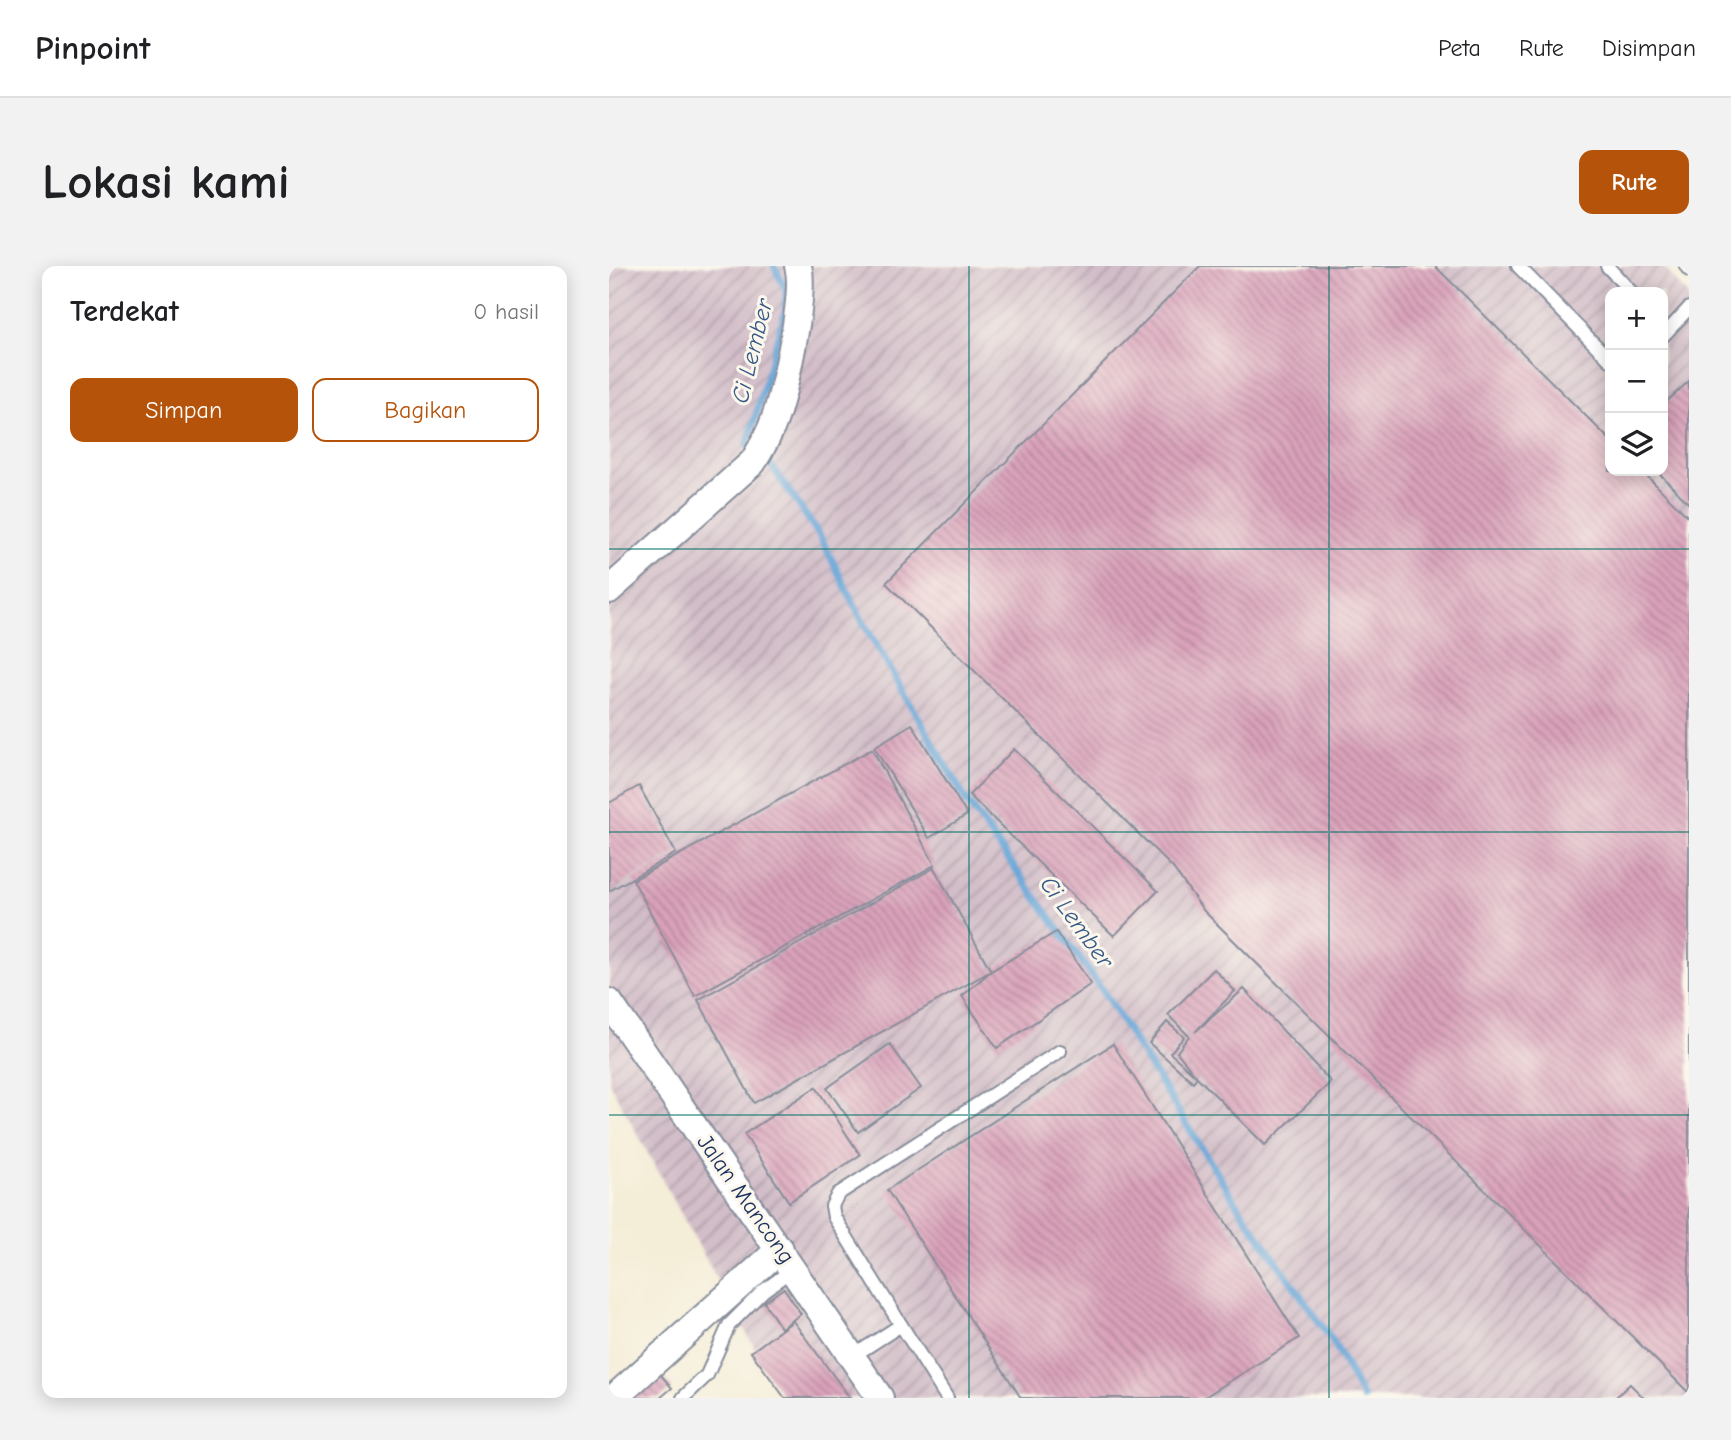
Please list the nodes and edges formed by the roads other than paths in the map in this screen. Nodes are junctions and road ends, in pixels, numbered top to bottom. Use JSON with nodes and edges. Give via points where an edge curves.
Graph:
{"nodes":[{"id":1,"x":798,"y":266,"type":"edge"},
{"id":2,"x":1518,"y":266,"type":"edge"},
{"id":3,"x":1607,"y":266,"type":"edge"},
{"id":4,"x":1686,"y":266,"type":"edge"},
{"id":5,"x":1689,"y":270,"type":"edge"},
{"id":6,"x":1626,"y":287,"type":"edge"},
{"id":7,"x":1689,"y":307,"type":"edge"},
{"id":8,"x":1668,"y":327,"type":"edge"},
{"id":9,"x":1605,"y":355,"type":"edge"},
{"id":10,"x":609,"y":590,"type":"edge"},
{"id":11,"x":609,"y":1002,"type":"edge"},
{"id":12,"x":1060,"y":1051,"type":"dead end"},
{"id":13,"x":787,"y":1259,"type":"junction"},
{"id":14,"x":901,"y":1325,"type":"junction"},
{"id":15,"x":852,"y":1356,"type":"junction"},
{"id":16,"x":614,"y":1398,"type":"edge"},
{"id":17,"x":683,"y":1398,"type":"edge"},
{"id":18,"x":880,"y":1398,"type":"edge"},
{"id":19,"x":947,"y":1398,"type":"edge"}],
"edges":[{"from":1,"to":10,"type":"street","via":[[797,310],[775,418],[759,453]]},
{"from":2,"to":9,"type":"lane"},
{"from":3,"to":6,"type":"lane"},
{"from":4,"to":5,"type":"lane"},
{"from":7,"to":8,"type":"lane"},
{"from":11,"to":13,"type":"street","name":"Jalan Mancong"},
{"from":12,"to":14,"type":"lane","via":[[838,1194],[832,1206],[834,1217]]},
{"from":13,"to":15,"type":"street","name":"Jalan Mancong"},
{"from":13,"to":16,"type":"street"},
{"from":13,"to":17,"type":"lane","via":[[729,1325],[707,1375]]},
{"from":14,"to":15,"type":"lane"},
{"from":14,"to":19,"type":"lane"},
{"from":15,"to":18,"type":"street","name":"Jalan Mancong"}]}
